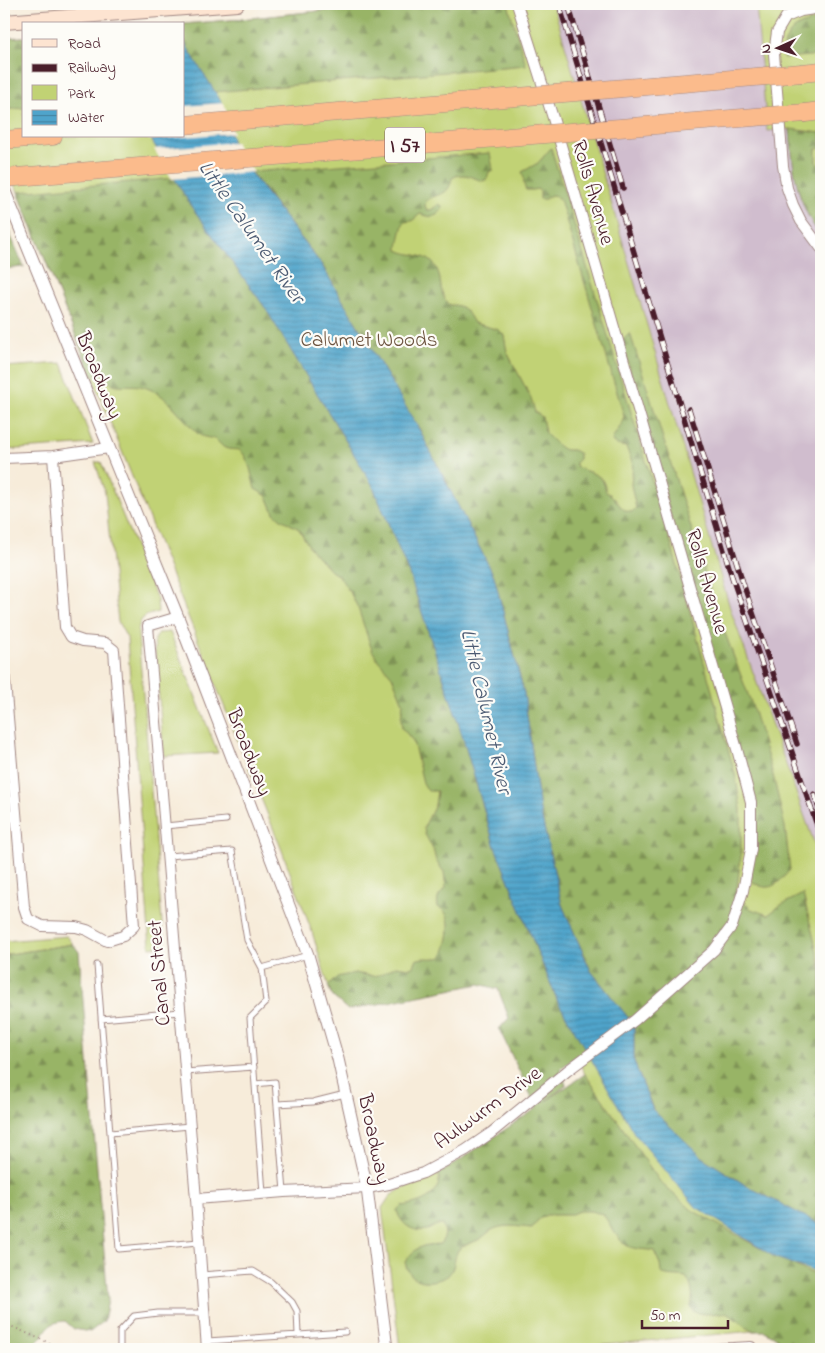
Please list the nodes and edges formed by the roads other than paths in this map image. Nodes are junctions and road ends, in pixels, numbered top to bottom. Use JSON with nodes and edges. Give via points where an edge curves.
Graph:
{"nodes":[{"id":1,"x":237,"y":4,"type":"edge"},
{"id":2,"x":516,"y":4,"type":"edge"},
{"id":3,"x":821,"y":8,"type":"edge"},
{"id":4,"x":4,"y":22,"type":"edge"},
{"id":5,"x":821,"y":71,"type":"edge"},
{"id":6,"x":813,"y":112,"type":"edge"},
{"id":7,"x":185,"y":125,"type":"edge"},
{"id":8,"x":28,"y":138,"type":"edge"},
{"id":9,"x":4,"y":140,"type":"edge"},
{"id":10,"x":4,"y":178,"type":"edge"},
{"id":11,"x":4,"y":189,"type":"edge"},
{"id":12,"x":821,"y":248,"type":"edge"},
{"id":13,"x":109,"y":448,"type":"junction"},
{"id":14,"x":53,"y":456,"type":"junction"},
{"id":15,"x":4,"y":458,"type":"edge"},
{"id":16,"x":178,"y":617,"type":"junction"},
{"id":17,"x":4,"y":670,"type":"edge"},
{"id":18,"x":16,"y":816,"type":"junction"},
{"id":19,"x":4,"y":817,"type":"edge"},
{"id":20,"x":226,"y":820,"type":"dead end"},
{"id":21,"x":165,"y":826,"type":"junction"},
{"id":22,"x":167,"y":856,"type":"junction"},
{"id":23,"x":308,"y":955,"type":"junction"},
{"id":24,"x":97,"y":965,"type":"dead end"},
{"id":25,"x":262,"y":968,"type":"junction"},
{"id":26,"x":180,"y":1012,"type":"junction"},
{"id":27,"x":101,"y":1019,"type":"junction"},
{"id":28,"x":635,"y":1020,"type":"joint"},
{"id":29,"x":254,"y":1067,"type":"junction"},
{"id":30,"x":185,"y":1072,"type":"junction"},
{"id":31,"x":255,"y":1084,"type":"junction"},
{"id":32,"x":347,"y":1093,"type":"junction"},
{"id":33,"x":277,"y":1104,"type":"junction"},
{"id":34,"x":190,"y":1126,"type":"junction"},
{"id":35,"x":110,"y":1133,"type":"junction"},
{"id":36,"x":367,"y":1188,"type":"junction"},
{"id":37,"x":284,"y":1192,"type":"junction"},
{"id":38,"x":263,"y":1194,"type":"junction"},
{"id":39,"x":196,"y":1199,"type":"junction"},
{"id":40,"x":199,"y":1242,"type":"junction"},
{"id":41,"x":201,"y":1276,"type":"junction"},
{"id":42,"x":204,"y":1313,"type":"junction"},
{"id":43,"x":345,"y":1332,"type":"dead end"},
{"id":44,"x":298,"y":1335,"type":"junction"},
{"id":45,"x":206,"y":1345,"type":"edge"},
{"id":46,"x":751,"y":1348,"type":"edge"},
{"id":47,"x":120,"y":1349,"type":"edge"},
{"id":48,"x":387,"y":1349,"type":"edge"},
{"id":49,"x":716,"y":1349,"type":"edge"}],
"edges":[{"from":1,"to":4,"type":"main road"},
{"from":2,"to":28,"type":"street","name":"Rolls Avenue","via":[[553,118],[751,802],[751,849],[732,926],[714,950]]},
{"from":3,"to":12,"type":"street","via":[[786,16],[777,32],[774,54],[787,188],[801,221]]},
{"from":5,"to":7,"type":"highway","number":"I 57","bridge":true},
{"from":6,"to":10,"type":"highway","number":"I 57","bridge":true},
{"from":8,"to":9,"type":"highway"},
{"from":11,"to":13,"type":"street","name":"Broadway"},
{"from":13,"to":14,"type":"street"},
{"from":13,"to":16,"type":"street","name":"Broadway"},
{"from":14,"to":15,"type":"street"},
{"from":14,"to":18,"type":"street","via":[[65,627],[71,638],[83,642],[105,642],[114,650],[134,926],[123,936],[107,940],[76,927],[42,926],[28,919],[24,907]]},
{"from":16,"to":21,"type":"street","name":"Canal Street","via":[[148,626]]},
{"from":16,"to":23,"type":"street","name":"Broadway"},
{"from":17,"to":18,"type":"street"},
{"from":18,"to":19,"type":"street"},
{"from":20,"to":21,"type":"lane"},
{"from":21,"to":22,"type":"street","name":"Canal Street"},
{"from":22,"to":25,"type":"lane","via":[[232,851],[247,940]]},
{"from":22,"to":26,"type":"street","name":"Canal Street"},
{"from":23,"to":25,"type":"lane"},
{"from":23,"to":32,"type":"street","name":"Broadway"},
{"from":24,"to":27,"type":"lane"},
{"from":25,"to":29,"type":"lane","via":[[266,1002],[250,1018]]},
{"from":26,"to":27,"type":"lane"},
{"from":26,"to":30,"type":"street","name":"Canal Street"},
{"from":27,"to":35,"type":"lane"},
{"from":28,"to":36,"type":"street","name":"Aulwurm Drive","via":[[491,1133],[459,1154],[406,1180]]},
{"from":29,"to":30,"type":"lane"},
{"from":29,"to":31,"type":"lane"},
{"from":30,"to":34,"type":"street","name":"Canal Street"},
{"from":31,"to":33,"type":"lane","via":[[275,1082]]},
{"from":31,"to":38,"type":"lane"},
{"from":32,"to":33,"type":"lane","via":[[313,1102]]},
{"from":32,"to":36,"type":"street","name":"Broadway"},
{"from":33,"to":37,"type":"lane"},
{"from":34,"to":35,"type":"lane"},
{"from":34,"to":39,"type":"street","name":"Canal Street"},
{"from":35,"to":40,"type":"lane","via":[[119,1249]]},
{"from":36,"to":37,"type":"street","name":"Aulwurm Drive"},
{"from":36,"to":48,"type":"street","name":"Broadway"},
{"from":37,"to":38,"type":"street","name":"Aulwurm Drive"},
{"from":38,"to":39,"type":"street","name":"Aulwurm Drive"},
{"from":39,"to":40,"type":"street","name":"Canal Street"},
{"from":40,"to":41,"type":"street","name":"Canal Street"},
{"from":41,"to":42,"type":"street","name":"Canal Street"},
{"from":41,"to":44,"type":"lane","via":[[253,1271],[292,1302],[297,1311]]},
{"from":42,"to":45,"type":"street","name":"Canal Street"},
{"from":42,"to":47,"type":"lane","via":[[134,1316],[120,1331]]},
{"from":43,"to":44,"type":"lane"},
{"from":44,"to":45,"type":"lane"},
{"from":46,"to":49,"type":"street"}]}
